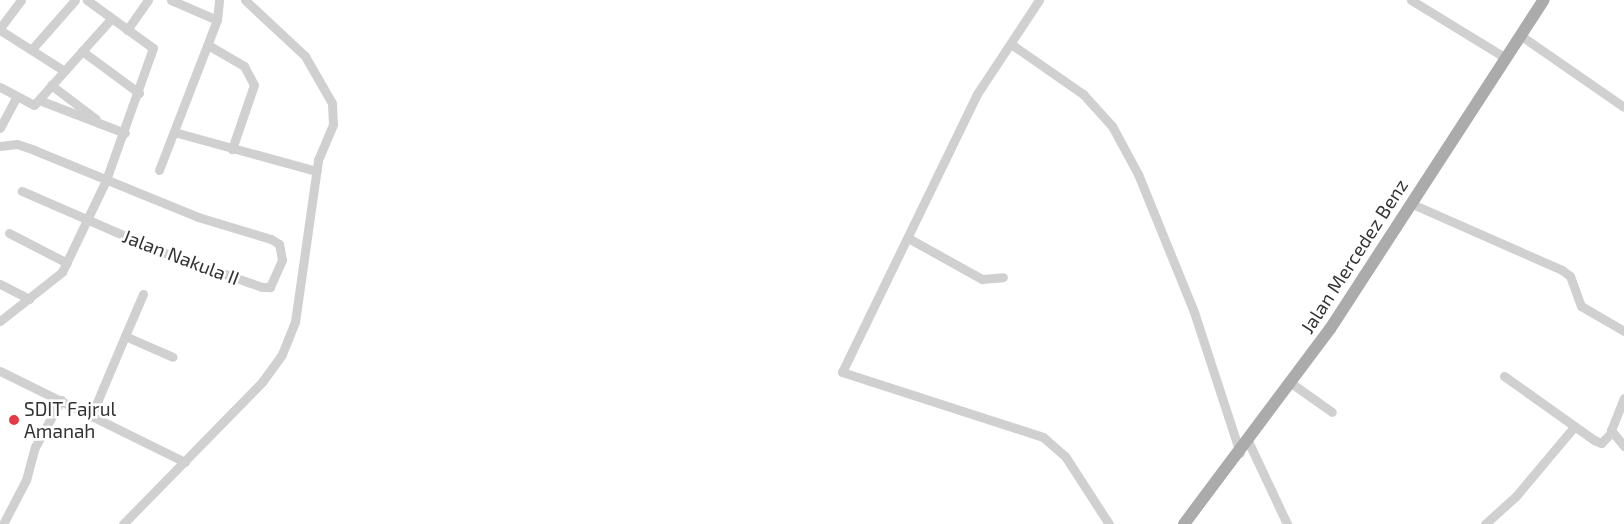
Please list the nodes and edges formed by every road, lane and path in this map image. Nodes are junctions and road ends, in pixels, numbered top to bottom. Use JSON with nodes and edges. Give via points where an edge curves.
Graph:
{"nodes":[{"id":1,"x":22,"y":0,"type":"edge"},
{"id":2,"x":75,"y":0,"type":"edge"},
{"id":3,"x":148,"y":0,"type":"edge"},
{"id":4,"x":171,"y":0,"type":"edge"},
{"id":5,"x":219,"y":0,"type":"edge"},
{"id":6,"x":245,"y":0,"type":"edge"},
{"id":7,"x":1039,"y":0,"type":"edge"},
{"id":8,"x":1411,"y":0,"type":"edge"},
{"id":9,"x":1544,"y":0,"type":"edge"},
{"id":10,"x":92,"y":1,"type":"edge"},
{"id":11,"x":111,"y":19,"type":"junction"},
{"id":12,"x":217,"y":20,"type":"junction"},
{"id":13,"x":0,"y":29,"type":"edge"},
{"id":14,"x":128,"y":30,"type":"junction"},
{"id":15,"x":1520,"y":35,"type":"junction"},
{"id":16,"x":1011,"y":44,"type":"junction"},
{"id":17,"x":208,"y":45,"type":"junction"},
{"id":18,"x":32,"y":49,"type":"junction"},
{"id":19,"x":82,"y":51,"type":"junction"},
{"id":20,"x":1504,"y":57,"type":"junction"},
{"id":21,"x":64,"y":70,"type":"junction"},
{"id":22,"x":51,"y":85,"type":"junction"},
{"id":23,"x":0,"y":87,"type":"edge"},
{"id":24,"x":139,"y":93,"type":"junction"},
{"id":25,"x":17,"y":96,"type":"junction"},
{"id":26,"x":39,"y":100,"type":"junction"},
{"id":27,"x":1624,"y":107,"type":"edge"},
{"id":28,"x":104,"y":125,"type":"junction"},
{"id":29,"x":0,"y":128,"type":"edge"},
{"id":30,"x":174,"y":132,"type":"junction"},
{"id":31,"x":125,"y":133,"type":"junction"},
{"id":32,"x":0,"y":146,"type":"edge"},
{"id":33,"x":232,"y":148,"type":"junction"},
{"id":34,"x":160,"y":170,"type":"dead end"},
{"id":35,"x":317,"y":171,"type":"junction"},
{"id":36,"x":106,"y":180,"type":"junction"},
{"id":37,"x":22,"y":191,"type":"dead end"},
{"id":38,"x":1410,"y":203,"type":"junction"},
{"id":39,"x":88,"y":219,"type":"junction"},
{"id":40,"x":9,"y":233,"type":"dead end"},
{"id":41,"x":908,"y":238,"type":"junction"},
{"id":42,"x":67,"y":262,"type":"junction"},
{"id":43,"x":1003,"y":278,"type":"dead end"},
{"id":44,"x":0,"y":284,"type":"edge"},
{"id":45,"x":143,"y":294,"type":"dead end"},
{"id":46,"x":29,"y":299,"type":"junction"},
{"id":47,"x":0,"y":321,"type":"edge"},
{"id":48,"x":1624,"y":331,"type":"edge"},
{"id":49,"x":125,"y":336,"type":"junction"},
{"id":50,"x":173,"y":357,"type":"dead end"},
{"id":51,"x":0,"y":371,"type":"edge"},
{"id":52,"x":1504,"y":376,"type":"dead end"},
{"id":53,"x":1291,"y":383,"type":"junction"},
{"id":54,"x":1624,"y":398,"type":"edge"},
{"id":55,"x":61,"y":400,"type":"junction"},
{"id":56,"x":1332,"y":412,"type":"dead end"},
{"id":57,"x":92,"y":414,"type":"junction"},
{"id":58,"x":1574,"y":427,"type":"junction"},
{"id":59,"x":1611,"y":433,"type":"junction"},
{"id":60,"x":1248,"y":441,"type":"junction"},
{"id":61,"x":1624,"y":446,"type":"edge"},
{"id":62,"x":1240,"y":453,"type":"junction"},
{"id":63,"x":185,"y":462,"type":"junction"},
{"id":64,"x":3,"y":524,"type":"edge"},
{"id":65,"x":123,"y":524,"type":"edge"},
{"id":66,"x":1109,"y":524,"type":"edge"},
{"id":67,"x":1184,"y":524,"type":"edge"},
{"id":68,"x":1287,"y":524,"type":"edge"},
{"id":69,"x":1485,"y":524,"type":"edge"}],
"edges":[{"from":1,"to":13,"type":"street"},
{"from":2,"to":18,"type":"street"},
{"from":3,"to":14,"type":"street"},
{"from":4,"to":12,"type":"street"},
{"from":5,"to":12,"type":"street"},
{"from":6,"to":35,"type":"street","via":[[290,39],[329,94],[333,124]]},
{"from":7,"to":16,"type":"street"},
{"from":8,"to":20,"type":"street"},
{"from":9,"to":15,"type":"main road","name":"Jalan Mercedez Benz"},
{"from":10,"to":11,"type":"street"},
{"from":11,"to":14,"type":"street"},
{"from":11,"to":19,"type":"street"},
{"from":12,"to":17,"type":"street"},
{"from":13,"to":18,"type":"street"},
{"from":14,"to":24,"type":"street","via":[[153,48]]},
{"from":15,"to":20,"type":"main road","name":"Jalan Mercedez Benz"},
{"from":15,"to":27,"type":"street"},
{"from":16,"to":41,"type":"street","via":[[976,94]]},
{"from":16,"to":62,"type":"street","via":[[1083,94],[1112,126],[1138,174],[1194,312]]},
{"from":17,"to":30,"type":"street"},
{"from":17,"to":33,"type":"street","via":[[244,66],[254,85]]},
{"from":18,"to":21,"type":"street"},
{"from":19,"to":21,"type":"street"},
{"from":19,"to":24,"type":"street"},
{"from":20,"to":38,"type":"main road","name":"Jalan Mercedez Benz"},
{"from":21,"to":22,"type":"street"},
{"from":22,"to":26,"type":"street"},
{"from":22,"to":28,"type":"street"},
{"from":23,"to":25,"type":"street"},
{"from":24,"to":31,"type":"street"},
{"from":25,"to":26,"type":"street","via":[[34,105]]},
{"from":25,"to":29,"type":"street"},
{"from":26,"to":28,"type":"street"},
{"from":28,"to":31,"type":"street"},
{"from":30,"to":33,"type":"street"},
{"from":30,"to":34,"type":"street"},
{"from":31,"to":36,"type":"street"},
{"from":32,"to":36,"type":"street","via":[[17,144]]},
{"from":33,"to":35,"type":"street"},
{"from":35,"to":63,"type":"street","via":[[297,310],[286,346],[254,392]]},
{"from":36,"to":39,"type":"street"},
{"from":36,"to":39,"type":"street","name":"Jalan Nakula II","via":[[198,217],[276,242],[283,254],[273,282],[265,288],[220,274]]},
{"from":37,"to":39,"type":"street"},
{"from":38,"to":48,"type":"street","via":[[1562,270],[1570,276],[1581,306]]},
{"from":38,"to":53,"type":"main road","name":"Jalan Mercedez Benz"},
{"from":39,"to":42,"type":"street"},
{"from":40,"to":42,"type":"street"},
{"from":41,"to":43,"type":"street","via":[[982,279]]},
{"from":41,"to":66,"type":"street","via":[[842,372],[1043,437],[1066,456]]},
{"from":42,"to":46,"type":"street","via":[[58,277]]},
{"from":44,"to":46,"type":"street"},
{"from":45,"to":49,"type":"street"},
{"from":46,"to":47,"type":"street"},
{"from":49,"to":50,"type":"street"},
{"from":49,"to":57,"type":"street"},
{"from":51,"to":55,"type":"street"},
{"from":52,"to":58,"type":"street"},
{"from":53,"to":56,"type":"street"},
{"from":53,"to":60,"type":"main road","name":"Jalan Mercedez Benz"},
{"from":54,"to":59,"type":"street"},
{"from":55,"to":57,"type":"street"},
{"from":55,"to":64,"type":"street","via":[[35,447],[26,480]]},
{"from":57,"to":63,"type":"street"},
{"from":58,"to":59,"type":"street","via":[[1600,443]]},
{"from":58,"to":69,"type":"street","via":[[1516,496]]},
{"from":59,"to":61,"type":"street"},
{"from":60,"to":62,"type":"main road","name":"Jalan Mercedez Benz"},
{"from":60,"to":68,"type":"street"},
{"from":62,"to":67,"type":"main road","name":"Jalan Mercedez Benz"},
{"from":63,"to":65,"type":"street"}]}
